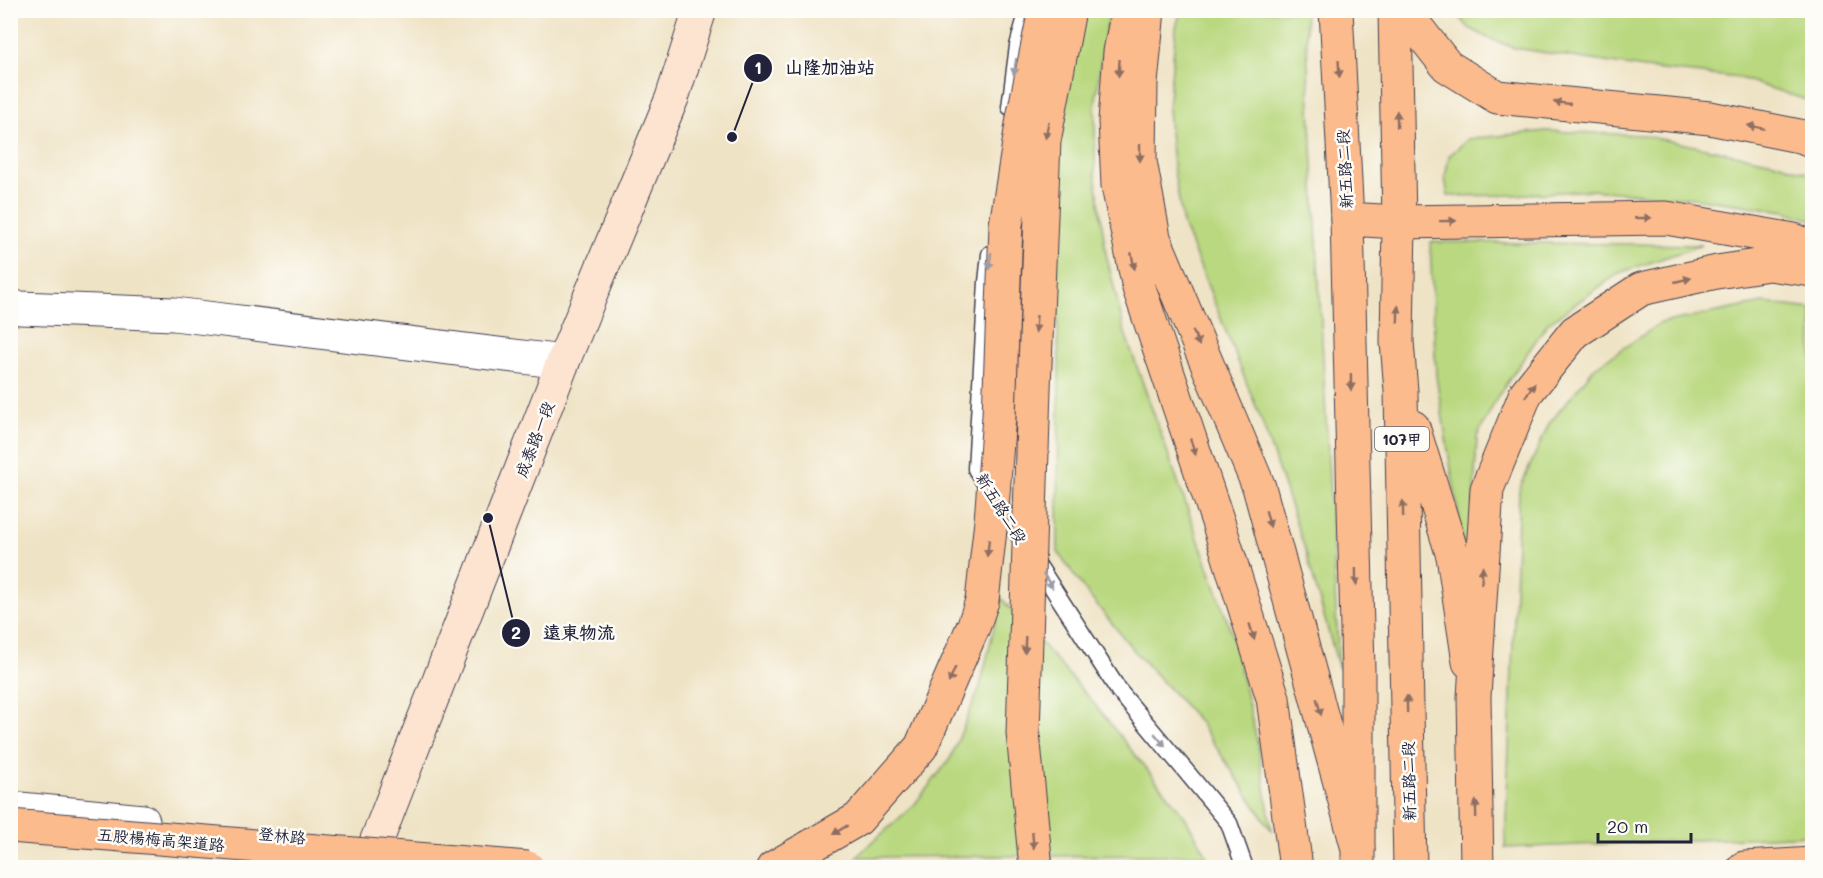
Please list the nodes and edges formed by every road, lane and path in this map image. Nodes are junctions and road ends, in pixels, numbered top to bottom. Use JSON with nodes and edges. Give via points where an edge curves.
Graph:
{"nodes":[{"id":1,"x":700,"y":10,"type":"edge"},
{"id":2,"x":1028,"y":10,"type":"edge"},
{"id":3,"x":1045,"y":10,"type":"edge"},
{"id":4,"x":1069,"y":10,"type":"edge"},
{"id":5,"x":1128,"y":10,"type":"edge"},
{"id":6,"x":1148,"y":10,"type":"edge"},
{"id":7,"x":1336,"y":10,"type":"edge"},
{"id":8,"x":1395,"y":10,"type":"edge"},
{"id":9,"x":1403,"y":10,"type":"edge"},
{"id":10,"x":1812,"y":141,"type":"edge"},
{"id":11,"x":1347,"y":219,"type":"junction"},
{"id":12,"x":1399,"y":222,"type":"junction"},
{"id":13,"x":1812,"y":248,"type":"edge"},
{"id":14,"x":1812,"y":270,"type":"edge"},
{"id":15,"x":20,"y":308,"type":"dead end"},
{"id":16,"x":563,"y":362,"type":"junction"},
{"id":17,"x":1401,"y":391,"type":"junction"},
{"id":18,"x":1474,"y":697,"type":"junction"},
{"id":19,"x":10,"y":808,"type":"edge"},
{"id":20,"x":10,"y":826,"type":"edge"},
{"id":21,"x":372,"y":856,"type":"edge"},
{"id":22,"x":1358,"y":858,"type":"edge"},
{"id":23,"x":1812,"y":864,"type":"edge"},
{"id":24,"x":528,"y":867,"type":"edge"},
{"id":25,"x":773,"y":867,"type":"edge"},
{"id":26,"x":1035,"y":867,"type":"edge"},
{"id":27,"x":1245,"y":867,"type":"edge"},
{"id":28,"x":1296,"y":867,"type":"edge"},
{"id":29,"x":1410,"y":867,"type":"edge"},
{"id":30,"x":1477,"y":867,"type":"edge"},
{"id":31,"x":1744,"y":867,"type":"edge"}],
"edges":[{"from":1,"to":16,"type":"main road","name":"成泰路一段","via":[[672,98]]},
{"from":2,"to":27,"type":"lane","name":"新五路二段","one_way":true,"via":[[1018,46],[987,282],[976,469],[1119,691],[1229,823]]},
{"from":3,"to":25,"type":"main road","one_way":true,"bridge":true,"via":[[1006,225],[998,428],[982,601],[921,747],[858,819]]},
{"from":4,"to":26,"type":"main road","one_way":true,"bridge":true,"via":[[1044,141],[1034,377],[1023,733]]},
{"from":5,"to":28,"type":"main road","one_way":true,"via":[[1120,52],[1115,121],[1118,186],[1139,288],[1273,698]]},
{"from":6,"to":22,"type":"main road","one_way":true,"via":[[1141,82],[1140,161],[1154,238],[1259,487]]},
{"from":7,"to":11,"type":"main road","name":"新五路二段","number":"107甲","one_way":true},
{"from":12,"to":8,"type":"main road","name":"新五路二段","number":"107甲","one_way":true},
{"from":10,"to":9,"type":"main road","one_way":true,"via":[[1710,118],[1497,97],[1447,66]]},
{"from":11,"to":12,"type":"main road"},
{"from":11,"to":22,"type":"main road","name":"新五路二段","number":"107甲","one_way":true,"via":[[1358,670]]},
{"from":12,"to":13,"type":"main road","one_way":true,"via":[[1666,218],[1794,240]]},
{"from":17,"to":12,"type":"main road","name":"新五路二段","number":"107甲","one_way":true,"via":[[1397,342]]},
{"from":18,"to":14,"type":"main road","one_way":true,"via":[[1487,489],[1526,393],[1575,332],[1641,289],[1769,264]]},
{"from":15,"to":16,"type":"street","via":[[174,314]]},
{"from":16,"to":21,"type":"main road","name":"成泰路一段"},
{"from":17,"to":18,"type":"main road","via":[[1453,556]]},
{"from":29,"to":17,"type":"main road","name":"新五路二段","number":"107甲","one_way":true},
{"from":30,"to":18,"type":"main road","one_way":true},
{"from":19,"to":21,"type":"street","name":"登林路"},
{"from":20,"to":24,"type":"main road","name":"五股楊梅高架道路","bridge":true},
{"from":23,"to":31,"type":"main road"}]}
